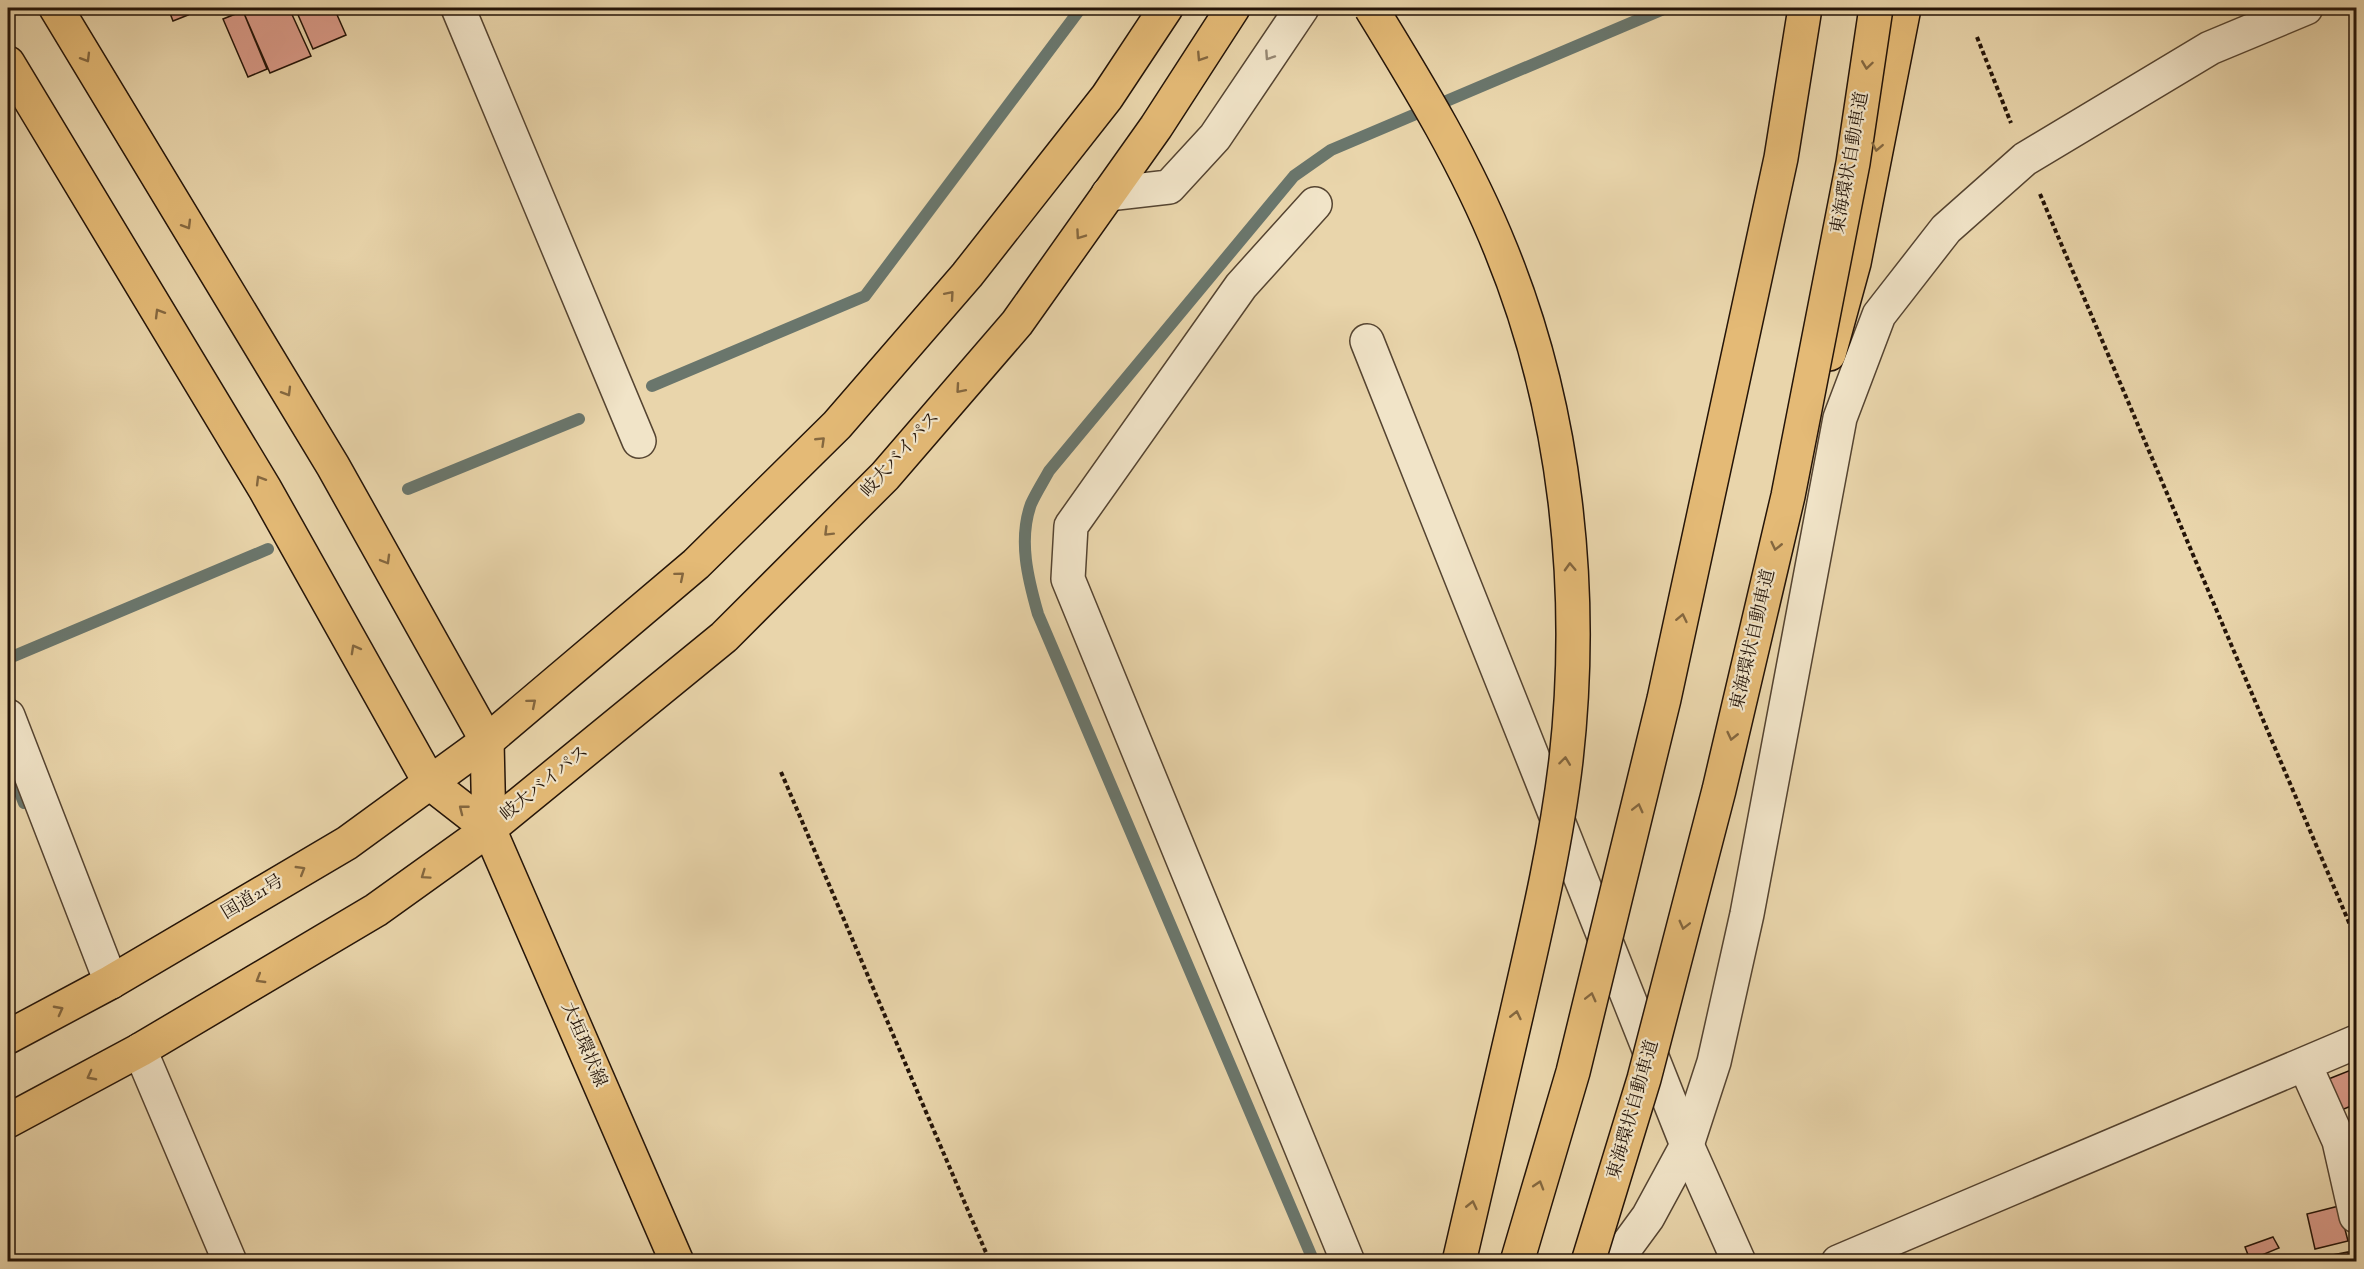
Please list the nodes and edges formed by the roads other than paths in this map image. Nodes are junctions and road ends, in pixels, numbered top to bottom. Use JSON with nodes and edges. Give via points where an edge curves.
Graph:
{"nodes":[{"id":1,"x":56,"y":8,"type":"edge"},
{"id":2,"x":458,"y":8,"type":"edge"},
{"id":3,"x":1166,"y":8,"type":"edge"},
{"id":4,"x":1233,"y":8,"type":"edge"},
{"id":5,"x":1302,"y":8,"type":"edge"},
{"id":6,"x":1371,"y":8,"type":"edge"},
{"id":7,"x":1805,"y":8,"type":"edge"},
{"id":8,"x":1876,"y":8,"type":"edge"},
{"id":9,"x":1904,"y":8,"type":"edge"},
{"id":10,"x":2306,"y":8,"type":"edge"},
{"id":11,"x":8,"y":63,"type":"edge"},
{"id":12,"x":1108,"y":194,"type":"junction"},
{"id":13,"x":1315,"y":204,"type":"dead end"},
{"id":14,"x":1367,"y":341,"type":"dead end"},
{"id":15,"x":639,"y":441,"type":"dead end"},
{"id":16,"x":1788,"y":496,"type":"junction"},
{"id":17,"x":8,"y":716,"type":"edge"},
{"id":18,"x":487,"y":741,"type":"junction"},
{"id":19,"x":430,"y":783,"type":"junction"},
{"id":20,"x":489,"y":829,"type":"junction"},
{"id":21,"x":111,"y":982,"type":"junction"},
{"id":22,"x":8,"y":1037,"type":"edge"},
{"id":23,"x":2356,"y":1042,"type":"edge"},
{"id":24,"x":140,"y":1050,"type":"junction"},
{"id":25,"x":2305,"y":1065,"type":"junction"},
{"id":26,"x":8,"y":1121,"type":"edge"},
{"id":27,"x":1686,"y":1145,"type":"junction"},
{"id":28,"x":2356,"y":1216,"type":"edge"},
{"id":29,"x":230,"y":1262,"type":"edge"},
{"id":30,"x":677,"y":1262,"type":"edge"},
{"id":31,"x":1348,"y":1262,"type":"edge"},
{"id":32,"x":1459,"y":1262,"type":"edge"},
{"id":33,"x":1517,"y":1262,"type":"edge"},
{"id":34,"x":1588,"y":1262,"type":"edge"},
{"id":35,"x":1615,"y":1262,"type":"edge"},
{"id":36,"x":1739,"y":1262,"type":"edge"},
{"id":37,"x":1838,"y":1262,"type":"edge"}],
"edges":[{"from":1,"to":18,"type":"main road","one_way":true,"via":[[333,466]]},
{"from":2,"to":15,"type":"street"},
{"from":18,"to":3,"type":"main road","one_way":true,"via":[[696,564],[837,425],[967,275],[1107,97]]},
{"from":4,"to":12,"type":"main road","name":"岐大バイパス","one_way":true},
{"from":5,"to":12,"type":"street","one_way":true,"via":[[1215,137],[1169,187]]},
{"from":32,"to":6,"type":"main road","one_way":true,"bridge":true,"via":[[1546,889],[1566,760],[1573,652],[1569,544],[1556,441],[1533,343],[1502,251],[1462,163]]},
{"from":33,"to":7,"type":"main road","one_way":true,"bridge":true,"via":[[1573,1072],[1664,699],[1781,158]]},
{"from":8,"to":16,"type":"main road","name":"東海環状自動車道","one_way":true,"bridge":true,"via":[[1853,163]]},
{"from":9,"to":16,"type":"main road","one_way":true,"bridge":true,"via":[[1854,263]]},
{"from":10,"to":27,"type":"street","via":[[2210,48],[2025,159],[1946,229],[1879,315],[1840,418],[1747,914],[1714,1062]]},
{"from":19,"to":11,"type":"main road","one_way":true,"via":[[265,489]]},
{"from":12,"to":20,"type":"main road","name":"岐大バイパス","one_way":true,"via":[[1017,323],[885,476],[724,638]]},
{"from":13,"to":31,"type":"street","via":[[1241,286],[1071,526],[1068,579]]},
{"from":14,"to":27,"type":"street"},
{"from":16,"to":34,"type":"main road","name":"東海環状自動車道","one_way":true,"bridge":true,"via":[[1719,790],[1644,1079]]},
{"from":17,"to":21,"type":"street"},
{"from":18,"to":19,"type":"main road","name":"国道21号"},
{"from":18,"to":20,"type":"main road"},
{"from":20,"to":19,"type":"main road","one_way":true},
{"from":21,"to":19,"type":"main road","name":"国道21号","one_way":true,"via":[[347,843]]},
{"from":20,"to":24,"type":"main road","one_way":true,"via":[[376,910]]},
{"from":20,"to":30,"type":"main road","name":"大垣環状線"},
{"from":22,"to":21,"type":"main road","name":"国道21号","one_way":true},
{"from":23,"to":25,"type":"street"},
{"from":24,"to":26,"type":"main road","one_way":true},
{"from":24,"to":29,"type":"street"},
{"from":25,"to":28,"type":"street","via":[[2339,1141]]},
{"from":25,"to":37,"type":"street"},
{"from":27,"to":35,"type":"street","via":[[1648,1217]]},
{"from":27,"to":36,"type":"street"}]}
